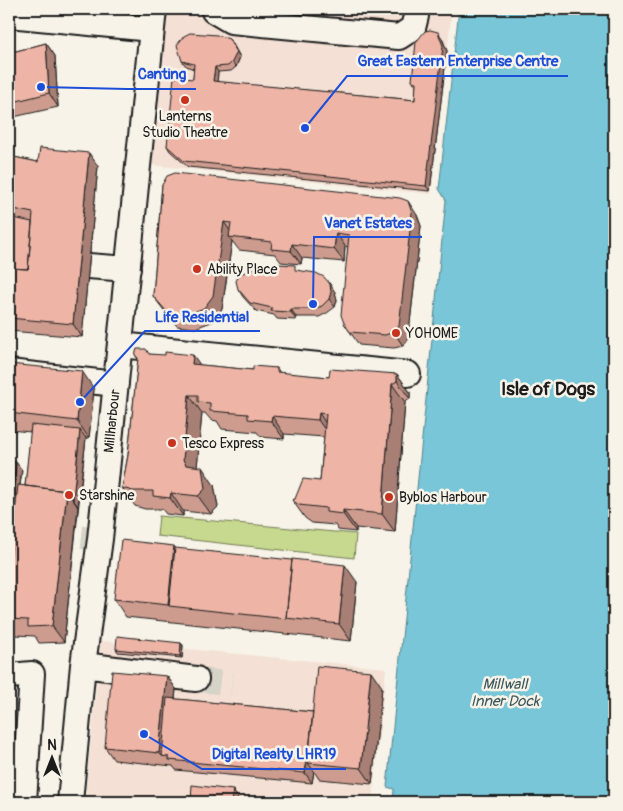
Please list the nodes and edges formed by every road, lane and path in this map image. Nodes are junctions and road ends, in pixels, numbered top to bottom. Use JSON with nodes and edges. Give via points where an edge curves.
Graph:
{"nodes":[{"id":1,"x":214,"y":9,"type":"edge"},
{"id":2,"x":415,"y":9,"type":"edge"},
{"id":3,"x":9,"y":15,"type":"edge"},
{"id":4,"x":152,"y":19,"type":"edge"},
{"id":5,"x":88,"y":266,"type":"dead end"},
{"id":6,"x":128,"y":269,"type":"junction"},
{"id":7,"x":120,"y":345,"type":"junction"},
{"id":8,"x":9,"y":372,"type":"edge"},
{"id":9,"x":408,"y":374,"type":"dead end"},
{"id":10,"x":116,"y":384,"type":"junction"},
{"id":11,"x":83,"y":665,"type":"junction"},
{"id":12,"x":9,"y":676,"type":"edge"},
{"id":13,"x":196,"y":680,"type":"tunnel mouth"},
{"id":14,"x":24,"y":802,"type":"edge"},
{"id":15,"x":70,"y":802,"type":"edge"}],
"edges":[{"from":1,"to":2,"type":"street","via":[[231,21],[399,37],[413,28]]},
{"from":3,"to":4,"type":"street"},
{"from":4,"to":6,"type":"street","name":"Millharbour"},
{"from":5,"to":6,"type":"street"},
{"from":6,"to":7,"type":"street","name":"Millharbour"},
{"from":7,"to":9,"type":"street"},
{"from":7,"to":10,"type":"street","name":"Millharbour"},
{"from":8,"to":10,"type":"street"},
{"from":10,"to":11,"type":"street","name":"Millharbour"},
{"from":11,"to":13,"type":"street"},
{"from":11,"to":15,"type":"street","name":"Millharbour"},
{"from":12,"to":14,"type":"street","via":[[32,674]]}]}
